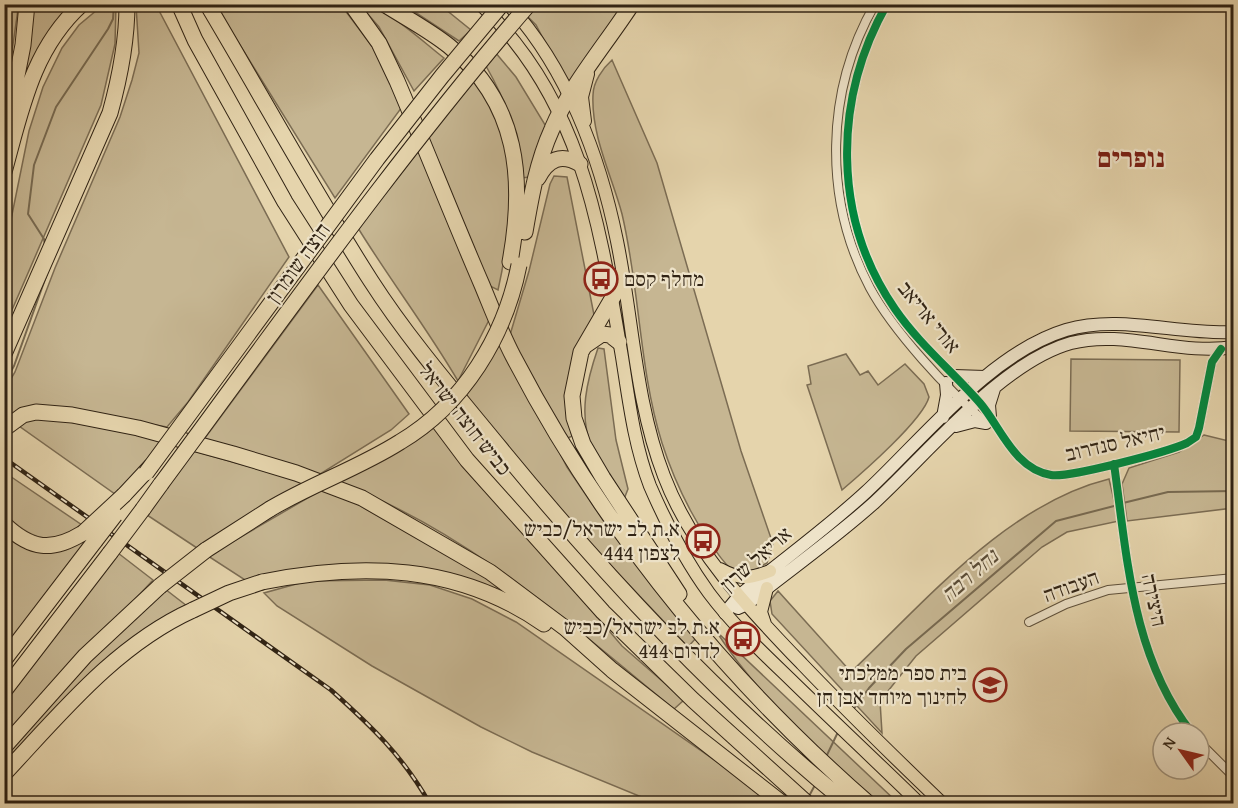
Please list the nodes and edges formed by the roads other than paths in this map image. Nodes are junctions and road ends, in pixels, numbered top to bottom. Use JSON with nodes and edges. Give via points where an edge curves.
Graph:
{"nodes":[{"id":1,"x":27,"y":4,"type":"edge"},
{"id":2,"x":82,"y":4,"type":"edge"},
{"id":3,"x":127,"y":4,"type":"edge"},
{"id":4,"x":179,"y":4,"type":"edge"},
{"id":5,"x":207,"y":4,"type":"edge"},
{"id":6,"x":351,"y":4,"type":"edge"},
{"id":7,"x":384,"y":4,"type":"edge"},
{"id":8,"x":480,"y":4,"type":"edge"},
{"id":9,"x":502,"y":4,"type":"edge"},
{"id":10,"x":508,"y":4,"type":"edge"},
{"id":11,"x":529,"y":4,"type":"edge"},
{"id":12,"x":632,"y":4,"type":"edge"},
{"id":13,"x":875,"y":4,"type":"edge"},
{"id":14,"x":887,"y":4,"type":"edge"},
{"id":15,"x":591,"y":66,"type":"junction"},
{"id":16,"x":569,"y":97,"type":"junction"},
{"id":17,"x":559,"y":113,"type":"junction"},
{"id":18,"x":8,"y":144,"type":"edge"},
{"id":19,"x":587,"y":160,"type":"junction"},
{"id":20,"x":4,"y":172,"type":"edge"},
{"id":21,"x":531,"y":197,"type":"junction"},
{"id":22,"x":515,"y":263,"type":"junction"},
{"id":23,"x":622,"y":280,"type":"junction"},
{"id":24,"x":613,"y":298,"type":"junction"},
{"id":25,"x":1233,"y":332,"type":"edge"},
{"id":26,"x":620,"y":342,"type":"junction"},
{"id":27,"x":1192,"y":348,"type":"junction"},
{"id":28,"x":1227,"y":348,"type":"edge"},
{"id":29,"x":581,"y":352,"type":"junction"},
{"id":30,"x":4,"y":354,"type":"edge"},
{"id":31,"x":1210,"y":369,"type":"junction"},
{"id":32,"x":987,"y":376,"type":"junction"},
{"id":33,"x":950,"y":379,"type":"junction"},
{"id":34,"x":994,"y":388,"type":"junction"},
{"id":35,"x":966,"y":395,"type":"junction"},
{"id":36,"x":975,"y":406,"type":"junction"},
{"id":37,"x":943,"y":417,"type":"junction"},
{"id":38,"x":990,"y":423,"type":"junction"},
{"id":39,"x":952,"y":428,"type":"junction"},
{"id":40,"x":4,"y":429,"type":"edge"},
{"id":41,"x":1114,"y":464,"type":"junction"},
{"id":42,"x":4,"y":524,"type":"edge"},
{"id":43,"x":89,"y":537,"type":"junction"},
{"id":44,"x":715,"y":566,"type":"junction"},
{"id":45,"x":770,"y":571,"type":"junction"},
{"id":46,"x":1233,"y":578,"type":"edge"},
{"id":47,"x":1132,"y":587,"type":"junction"},
{"id":48,"x":767,"y":588,"type":"junction"},
{"id":49,"x":743,"y":600,"type":"junction"},
{"id":50,"x":725,"y":613,"type":"junction"},
{"id":51,"x":1029,"y":622,"type":"dead end"},
{"id":52,"x":765,"y":625,"type":"junction"},
{"id":53,"x":4,"y":660,"type":"edge"},
{"id":54,"x":612,"y":670,"type":"junction"},
{"id":55,"x":745,"y":683,"type":"junction"},
{"id":56,"x":4,"y":691,"type":"edge"},
{"id":57,"x":1184,"y":721,"type":"edge"},
{"id":58,"x":4,"y":747,"type":"edge"},
{"id":59,"x":1211,"y":754,"type":"edge"},
{"id":60,"x":4,"y":774,"type":"edge"},
{"id":61,"x":1233,"y":777,"type":"edge"},
{"id":62,"x":829,"y":778,"type":"junction"},
{"id":63,"x":804,"y":800,"type":"edge"},
{"id":64,"x":783,"y":804,"type":"edge"},
{"id":65,"x":848,"y":804,"type":"edge"},
{"id":66,"x":869,"y":804,"type":"edge"},
{"id":67,"x":920,"y":804,"type":"edge"},
{"id":68,"x":943,"y":804,"type":"edge"}],
"edges":[{"from":1,"to":18,"type":"highway"},
{"from":2,"to":18,"type":"highway","via":[[60,28],[36,66]]},
{"from":3,"to":30,"type":"highway","via":[[121,72],[110,113]]},
{"from":4,"to":63,"type":"highway","name":"כביש חוצה ישראל","via":[[285,202],[351,304],[467,460],[603,612]]},
{"from":5,"to":62,"type":"highway","name":"כביש חוצה ישראל","via":[[371,281],[439,374],[622,591],[741,709],[811,772]]},
{"from":6,"to":55,"type":"highway","via":[[379,43],[512,354],[539,403],[648,570]]},
{"from":7,"to":22,"type":"highway","via":[[437,37],[462,58],[489,92],[505,122],[517,168]]},
{"from":8,"to":17,"type":"main road","via":[[513,39]]},
{"from":9,"to":43,"type":"highway","name":"חוצה שומרון","bridge":true,"via":[[377,159],[148,471]]},
{"from":10,"to":16,"type":"main road","via":[[543,49]]},
{"from":11,"to":56,"type":"highway","name":"חוצה שומרון","bridge":true,"via":[[388,176]]},
{"from":12,"to":15,"type":"highway"},
{"from":13,"to":33,"type":"street","name":"אורי אריאב","via":[[856,45],[840,103],[836,158],[843,217],[869,286],[887,315]]},
{"from":14,"to":33,"type":"street","name":"אורי אריאב","via":[[866,48],[850,105],[846,158],[853,215],[861,243],[884,292]]},
{"from":15,"to":16,"type":"highway"},
{"from":15,"to":19,"type":"main road","via":[[582,97]]},
{"from":16,"to":17,"type":"highway"},
{"from":16,"to":19,"type":"main road"},
{"from":17,"to":19,"type":"main road"},
{"from":17,"to":21,"type":"highway","via":[[542,153]]},
{"from":18,"to":20,"type":"highway"},
{"from":19,"to":21,"type":"highway","via":[[554,159],[542,171]]},
{"from":19,"to":23,"type":"main road","via":[[617,242]]},
{"from":19,"to":24,"type":"main road"},
{"from":21,"to":22,"type":"highway"},
{"from":22,"to":58,"type":"highway","bridge":true,"via":[[508,308],[498,332],[463,388],[416,432],[270,508],[206,550],[160,586],[85,656]]},
{"from":23,"to":24,"type":"highway"},
{"from":23,"to":44,"type":"main road","via":[[655,451],[683,517]]},
{"from":24,"to":26,"type":"main road"},
{"from":24,"to":29,"type":"highway"},
{"from":25,"to":32,"type":"main road","name":"אריאל שרון","via":[[1084,326],[1024,348]]},
{"from":26,"to":29,"type":"highway","via":[[602,334]]},
{"from":26,"to":50,"type":"main road","via":[[633,426],[650,484],[685,556]]},
{"from":27,"to":28,"type":"main road","name":"אריאל שרון"},
{"from":27,"to":31,"type":"street","via":[[1202,354]]},
{"from":27,"to":34,"type":"main road","name":"אריאל שרון","via":[[1115,339],[1078,342],[1031,360]]},
{"from":28,"to":31,"type":"street","name":"יחיאל סנדרוב"},
{"from":29,"to":55,"type":"highway","via":[[572,396],[583,444],[648,550]]},
{"from":31,"to":41,"type":"street","name":"יחיאל סנדרוב","via":[[1196,436],[1176,448]]},
{"from":32,"to":33,"type":"main road"},
{"from":32,"to":35,"type":"main road","name":"אריאל שרון"},
{"from":33,"to":35,"type":"street","name":"אורי אריאב"},
{"from":33,"to":37,"type":"main road"},
{"from":34,"to":36,"type":"main road","name":"אריאל שרון"},
{"from":34,"to":38,"type":"main road","via":[[989,405]]},
{"from":35,"to":36,"type":"street","name":"אורי אריאב"},
{"from":35,"to":37,"type":"main road","name":"אריאל שרון"},
{"from":36,"to":38,"type":"street","name":"יחיאל סנדרוב"},
{"from":36,"to":39,"type":"main road","name":"אריאל שרון"},
{"from":37,"to":45,"type":"main road","name":"אריאל שרון","via":[[867,492]]},
{"from":38,"to":39,"type":"main road","via":[[971,422]]},
{"from":38,"to":41,"type":"street","name":"יחיאל סנדרוב","via":[[1038,471],[1052,475]]},
{"from":39,"to":48,"type":"main road","name":"אריאל שרון","via":[[856,519]]},
{"from":40,"to":54,"type":"highway","via":[[30,413],[52,411],[138,428],[297,473],[362,498],[490,572],[565,628]]},
{"from":41,"to":47,"type":"street","name":"היצירה"},
{"from":42,"to":43,"type":"highway","via":[[19,537],[48,547]]},
{"from":43,"to":53,"type":"highway"},
{"from":44,"to":45,"type":"main road","via":[[738,578]]},
{"from":44,"to":49,"type":"main road"},
{"from":45,"to":49,"type":"main road","name":"אריאל שרון"},
{"from":46,"to":47,"type":"street","name":"העבודה"},
{"from":47,"to":51,"type":"street","name":"העבודה","via":[[1091,594]]},
{"from":47,"to":57,"type":"street","name":"היצירה","via":[[1139,624],[1155,670]]},
{"from":48,"to":49,"type":"main road","name":"אריאל שרון"},
{"from":48,"to":52,"type":"main road","via":[[761,612]]},
{"from":49,"to":50,"type":"main road","name":"אריאל שרון"},
{"from":49,"to":52,"type":"main road"},
{"from":50,"to":67,"type":"main road"},
{"from":52,"to":68,"type":"main road"},
{"from":54,"to":60,"type":"highway","bridge":true,"via":[[530,614],[424,574],[339,570],[262,582],[229,593],[155,631],[108,666]]},
{"from":54,"to":64,"type":"highway"},
{"from":55,"to":62,"type":"highway","via":[[818,758]]},
{"from":59,"to":61,"type":"street"},
{"from":62,"to":65,"type":"highway"},
{"from":62,"to":66,"type":"highway"}]}
